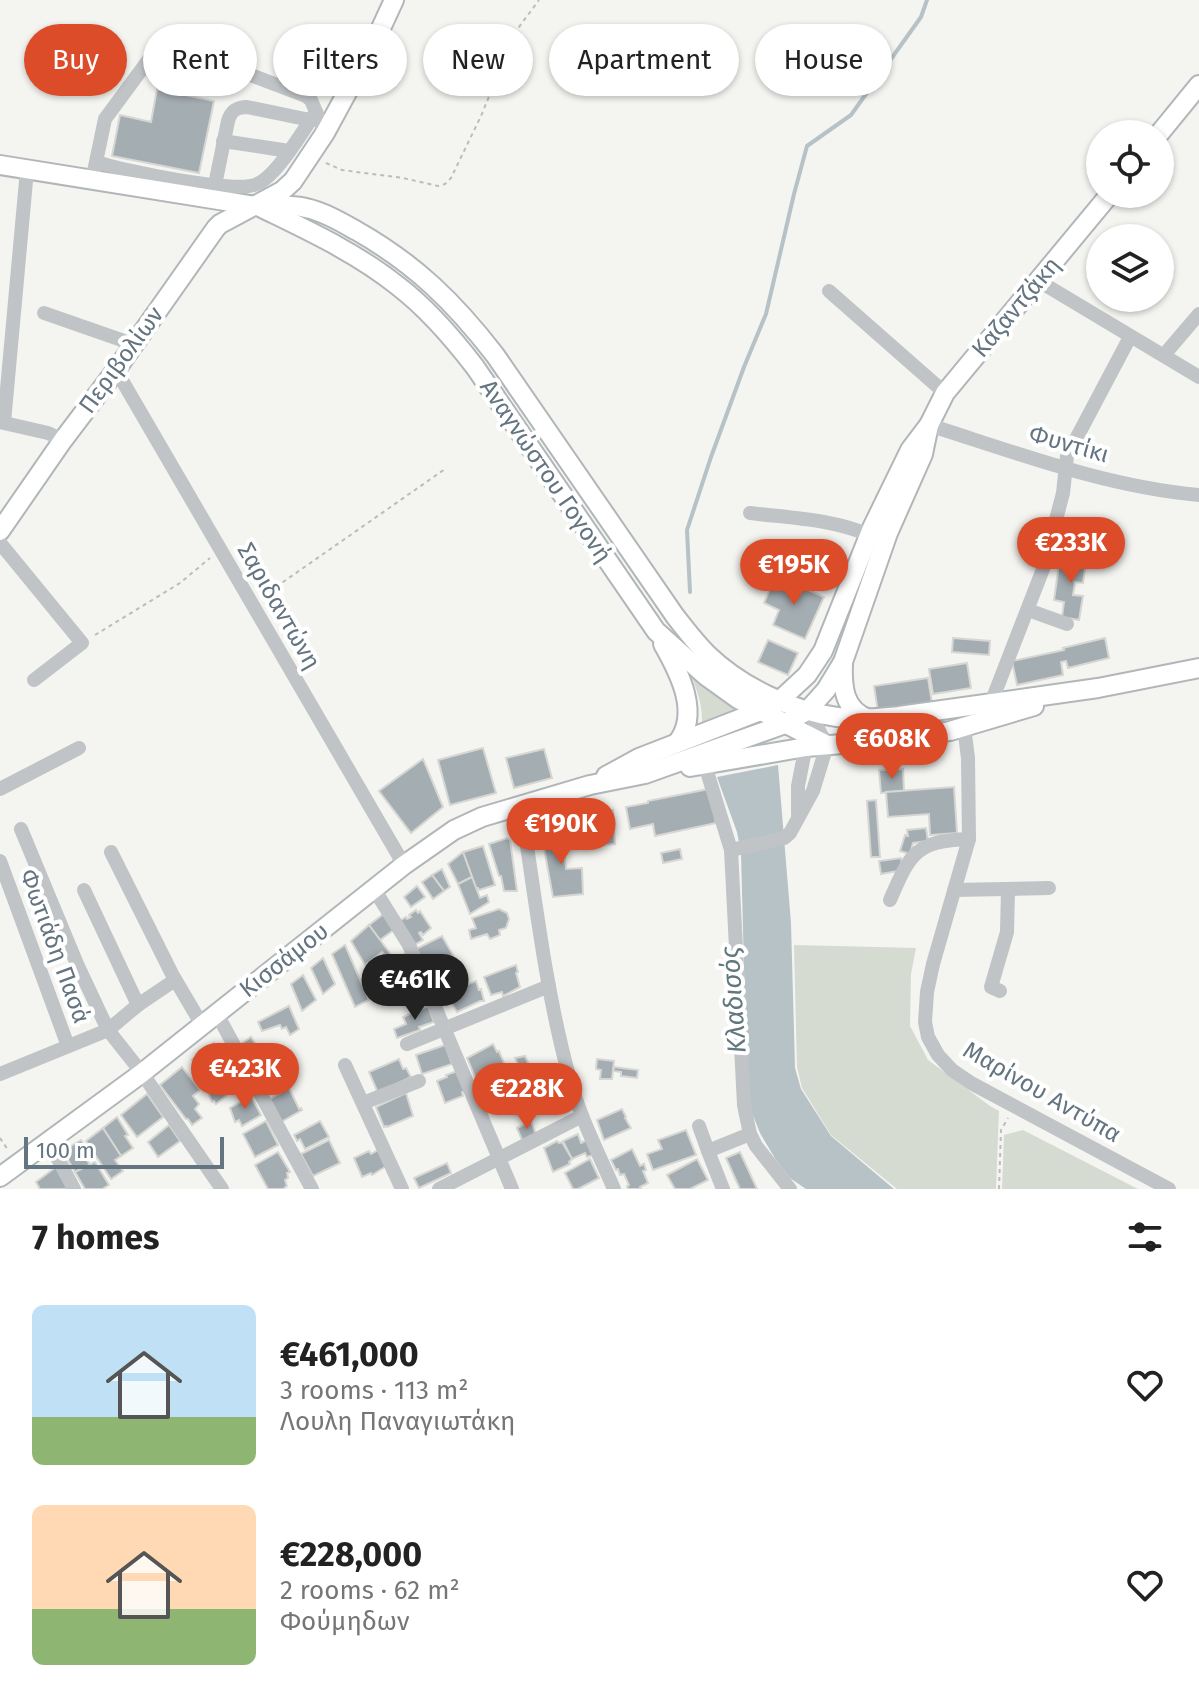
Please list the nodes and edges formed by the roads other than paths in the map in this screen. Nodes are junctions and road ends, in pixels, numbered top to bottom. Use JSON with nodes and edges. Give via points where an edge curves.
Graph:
{"nodes":[{"id":1,"x":394,"y":0,"type":"edge"},
{"id":2,"x":1199,"y":85,"type":"edge"},
{"id":3,"x":313,"y":116,"type":"junction"},
{"id":4,"x":1170,"y":120,"type":"edge"},
{"id":5,"x":325,"y":133,"type":"junction"},
{"id":6,"x":223,"y":141,"type":"junction"},
{"id":7,"x":289,"y":151,"type":"junction"},
{"id":8,"x":0,"y":165,"type":"edge"},
{"id":9,"x":27,"y":170,"type":"junction"},
{"id":10,"x":94,"y":172,"type":"junction"},
{"id":11,"x":215,"y":185,"type":"junction"},
{"id":12,"x":256,"y":206,"type":"junction"},
{"id":13,"x":1098,"y":208,"type":"edge"},
{"id":14,"x":1037,"y":280,"type":"junction"},
{"id":15,"x":829,"y":291,"type":"dead end"},
{"id":16,"x":44,"y":313,"type":"dead end"},
{"id":17,"x":1199,"y":314,"type":"edge"},
{"id":18,"x":6,"y":327,"type":"edge"},
{"id":19,"x":1130,"y":337,"type":"junction"},
{"id":20,"x":133,"y":344,"type":"junction"},
{"id":21,"x":1164,"y":355,"type":"junction"},
{"id":22,"x":116,"y":370,"type":"junction"},
{"id":23,"x":1199,"y":377,"type":"edge"},
{"id":24,"x":945,"y":393,"type":"junction"},
{"id":25,"x":2,"y":422,"type":"edge"},
{"id":26,"x":929,"y":425,"type":"junction"},
{"id":27,"x":63,"y":440,"type":"junction"},
{"id":28,"x":1066,"y":468,"type":"junction"},
{"id":29,"x":1199,"y":495,"type":"edge"},
{"id":30,"x":750,"y":513,"type":"dead end"},
{"id":31,"x":2,"y":524,"type":"edge"},
{"id":32,"x":869,"y":535,"type":"junction"},
{"id":33,"x":0,"y":543,"type":"edge"},
{"id":34,"x":1028,"y":610,"type":"junction"},
{"id":35,"x":1067,"y":624,"type":"dead end"},
{"id":36,"x":656,"y":631,"type":"junction"},
{"id":37,"x":843,"y":662,"type":"junction"},
{"id":38,"x":1199,"y":668,"type":"edge"},
{"id":39,"x":34,"y":680,"type":"dead end"},
{"id":40,"x":779,"y":701,"type":"junction"},
{"id":41,"x":808,"y":710,"type":"junction"},
{"id":42,"x":992,"y":710,"type":"junction"},
{"id":43,"x":760,"y":711,"type":"junction"},
{"id":44,"x":869,"y":719,"type":"junction"},
{"id":45,"x":785,"y":724,"type":"junction"},
{"id":46,"x":964,"y":727,"type":"junction"},
{"id":47,"x":806,"y":741,"type":"junction"},
{"id":48,"x":677,"y":743,"type":"junction"},
{"id":49,"x":827,"y":745,"type":"junction"},
{"id":50,"x":79,"y":748,"type":"dead end"},
{"id":51,"x":705,"y":765,"type":"junction"},
{"id":52,"x":645,"y":774,"type":"junction"},
{"id":53,"x":590,"y":785,"type":"junction"},
{"id":54,"x":2,"y":788,"type":"edge"},
{"id":55,"x":521,"y":806,"type":"junction"},
{"id":56,"x":798,"y":819,"type":"junction"},
{"id":57,"x":21,"y":829,"type":"dead end"},
{"id":58,"x":969,"y":839,"type":"junction"},
{"id":59,"x":735,"y":849,"type":"junction"},
{"id":60,"x":111,"y":852,"type":"dead end"},
{"id":61,"x":0,"y":861,"type":"edge"},
{"id":62,"x":404,"y":865,"type":"junction"},
{"id":63,"x":1049,"y":888,"type":"dead end"},
{"id":64,"x":374,"y":889,"type":"junction"},
{"id":65,"x":1008,"y":889,"type":"junction"},
{"id":66,"x":84,"y":890,"type":"dead end"},
{"id":67,"x":954,"y":890,"type":"junction"},
{"id":68,"x":890,"y":900,"type":"dead end"},
{"id":69,"x":175,"y":980,"type":"junction"},
{"id":70,"x":549,"y":986,"type":"junction"},
{"id":71,"x":1000,"y":991,"type":"dead end"},
{"id":72,"x":138,"y":1005,"type":"junction"},
{"id":73,"x":209,"y":1020,"type":"junction"},
{"id":74,"x":444,"y":1028,"type":"junction"},
{"id":75,"x":108,"y":1030,"type":"junction"},
{"id":76,"x":407,"y":1044,"type":"dead end"},
{"id":77,"x":68,"y":1046,"type":"junction"},
{"id":78,"x":345,"y":1065,"type":"dead end"},
{"id":79,"x":142,"y":1073,"type":"junction"},
{"id":80,"x":0,"y":1074,"type":"edge"},
{"id":81,"x":419,"y":1081,"type":"dead end"},
{"id":82,"x":363,"y":1103,"type":"junction"},
{"id":83,"x":582,"y":1116,"type":"junction"},
{"id":84,"x":699,"y":1126,"type":"dead end"},
{"id":85,"x":750,"y":1134,"type":"junction"},
{"id":86,"x":49,"y":1142,"type":"junction"},
{"id":87,"x":708,"y":1151,"type":"junction"},
{"id":88,"x":498,"y":1159,"type":"junction"},
{"id":89,"x":0,"y":1177,"type":"edge"},
{"id":90,"x":74,"y":1189,"type":"edge"},
{"id":91,"x":222,"y":1189,"type":"edge"},
{"id":92,"x":312,"y":1189,"type":"edge"},
{"id":93,"x":402,"y":1189,"type":"edge"},
{"id":94,"x":439,"y":1189,"type":"edge"},
{"id":95,"x":512,"y":1189,"type":"edge"},
{"id":96,"x":614,"y":1189,"type":"edge"},
{"id":97,"x":723,"y":1189,"type":"edge"},
{"id":98,"x":790,"y":1189,"type":"edge"},
{"id":99,"x":1169,"y":1189,"type":"edge"}],
"edges":[{"from":1,"to":5,"type":"main road","name":"Περιβολίων"},
{"from":2,"to":4,"type":"main road"},
{"from":3,"to":5,"type":"street"},
{"from":3,"to":6,"type":"street","via":[[242,107],[229,116]]},
{"from":3,"to":7,"type":"street"},
{"from":3,"to":10,"type":"street","via":[[306,96],[172,48],[150,58],[105,119]]},
{"from":5,"to":12,"type":"main road","name":"Περιβολίων","via":[[287,186]]},
{"from":6,"to":7,"type":"street"},
{"from":6,"to":11,"type":"street"},
{"from":7,"to":11,"type":"street","via":[[257,185]]},
{"from":8,"to":9,"type":"main road","name":"Αναγνώστου Γογονή"},
{"from":9,"to":10,"type":"main road","name":"Αναγνώστου Γογονή"},
{"from":9,"to":18,"type":"street"},
{"from":10,"to":11,"type":"street","via":[[116,168]]},
{"from":10,"to":12,"type":"main road","name":"Αναγνώστου Γογονή"},
{"from":12,"to":20,"type":"main road","name":"Περιβολίων","via":[[216,228]]},
{"from":12,"to":36,"type":"main road","name":"Αναγνώστου Γογονή","via":[[365,262],[445,330]]},
{"from":12,"to":40,"type":"main road","name":"Αναγνώστου Γογονή","via":[[293,206],[325,214],[378,243],[440,292],[495,355],[675,616],[718,664]]},
{"from":13,"to":14,"type":"main road","name":"Καζαντζάκη"},
{"from":14,"to":19,"type":"street"},
{"from":14,"to":24,"type":"main road","name":"Καζαντζάκη"},
{"from":15,"to":24,"type":"street"},
{"from":16,"to":20,"type":"street"},
{"from":17,"to":21,"type":"street"},
{"from":18,"to":25,"type":"street"},
{"from":19,"to":21,"type":"street"},
{"from":19,"to":28,"type":"street","via":[[1067,456]]},
{"from":20,"to":22,"type":"main road","name":"Περιβολίων"},
{"from":21,"to":23,"type":"street"},
{"from":22,"to":27,"type":"main road","name":"Περιβολίων"},
{"from":22,"to":62,"type":"street","name":"Σαριδαντώνη"},
{"from":24,"to":26,"type":"main road","name":"Καζαντζάκη"},
{"from":25,"to":27,"type":"street"},
{"from":26,"to":28,"type":"street","name":"Φυντίκι"},
{"from":26,"to":32,"type":"main road","name":"Καζαντζάκη","via":[[910,450]]},
{"from":26,"to":37,"type":"main road","name":"Καζαντζάκη","via":[[923,454],[888,533]]},
{"from":27,"to":31,"type":"main road","name":"Περιβολίων"},
{"from":28,"to":29,"type":"street","name":"Φυντίκι"},
{"from":28,"to":34,"type":"street"},
{"from":30,"to":32,"type":"street","via":[[829,522]]},
{"from":32,"to":40,"type":"main road","name":"Καζαντζάκη","via":[[823,651]]},
{"from":33,"to":39,"type":"street","via":[[82,643]]},
{"from":34,"to":35,"type":"street"},
{"from":34,"to":42,"type":"street"},
{"from":36,"to":43,"type":"main road","name":"Αναγνώστου Γογονή","via":[[706,676]]},
{"from":36,"to":48,"type":"main road","via":[[685,692],[687,727]]},
{"from":37,"to":41,"type":"main road","name":"Καζαντζάκη"},
{"from":37,"to":44,"type":"main road","via":[[846,699]]},
{"from":38,"to":42,"type":"main road"},
{"from":40,"to":41,"type":"main road","name":"Αναγνώστου Γογονή"},
{"from":40,"to":43,"type":"main road","name":"Κισσάμου"},
{"from":41,"to":44,"type":"main road","name":"Αναγνώστου Γογονή"},
{"from":41,"to":45,"type":"main road","name":"Κισσάμου"},
{"from":41,"to":47,"type":"street"},
{"from":41,"to":49,"type":"street"},
{"from":42,"to":44,"type":"main road","name":"Αναγνώστου Γογονή"},
{"from":42,"to":46,"type":"main road"},
{"from":43,"to":45,"type":"main road","name":"Αναγνώστου Γογονή"},
{"from":43,"to":48,"type":"main road","name":"Κισσάμου"},
{"from":45,"to":47,"type":"main road","name":"Αναγνώστου Γογονή"},
{"from":45,"to":52,"type":"main road","name":"Κισσάμου"},
{"from":46,"to":49,"type":"main road"},
{"from":46,"to":58,"type":"street","name":"Μαρίνου Αντύπα"},
{"from":47,"to":49,"type":"main road"},
{"from":47,"to":51,"type":"main road"},
{"from":47,"to":56,"type":"street"},
{"from":48,"to":53,"type":"main road","name":"Κισσάμου"},
{"from":49,"to":56,"type":"street"},
{"from":50,"to":54,"type":"street"},
{"from":51,"to":52,"type":"main road"},
{"from":51,"to":59,"type":"street"},
{"from":52,"to":53,"type":"main road","name":"Κισσάμου"},
{"from":53,"to":55,"type":"main road","name":"Κισσάμου"},
{"from":55,"to":62,"type":"main road","name":"Κισσάμου","via":[[466,823]]},
{"from":55,"to":70,"type":"street"},
{"from":56,"to":59,"type":"street","via":[[784,838]]},
{"from":57,"to":75,"type":"street"},
{"from":58,"to":67,"type":"street","name":"Μαρίνου Αντύπα"},
{"from":58,"to":68,"type":"street","via":[[942,841],[916,853]]},
{"from":59,"to":85,"type":"street","via":[[742,1075]]},
{"from":60,"to":69,"type":"street"},
{"from":61,"to":77,"type":"street","name":"Φωτιάδη Πασά"},
{"from":62,"to":64,"type":"main road","name":"Κισσάμου"},
{"from":63,"to":65,"type":"street"},
{"from":64,"to":73,"type":"main road","name":"Κισσάμου"},
{"from":64,"to":74,"type":"street","via":[[409,945]]},
{"from":65,"to":67,"type":"street"},
{"from":65,"to":71,"type":"street","via":[[1007,932],[991,987]]},
{"from":66,"to":72,"type":"street"},
{"from":67,"to":99,"type":"street","name":"Μαρίνου Αντύπα","via":[[927,992],[925,1022],[938,1055],[971,1083]]},
{"from":69,"to":72,"type":"street"},
{"from":69,"to":73,"type":"street"},
{"from":70,"to":74,"type":"street"},
{"from":70,"to":83,"type":"street"},
{"from":72,"to":75,"type":"street"},
{"from":73,"to":79,"type":"main road","name":"Κισσάμου"},
{"from":73,"to":92,"type":"street"},
{"from":74,"to":76,"type":"street"},
{"from":74,"to":88,"type":"street"},
{"from":75,"to":77,"type":"street"},
{"from":75,"to":79,"type":"street"},
{"from":77,"to":80,"type":"street"},
{"from":78,"to":82,"type":"street"},
{"from":79,"to":86,"type":"main road","name":"Κισσάμου"},
{"from":79,"to":91,"type":"street"},
{"from":81,"to":82,"type":"street"},
{"from":82,"to":93,"type":"street"},
{"from":83,"to":88,"type":"street"},
{"from":83,"to":96,"type":"street"},
{"from":84,"to":87,"type":"street"},
{"from":85,"to":87,"type":"street"},
{"from":85,"to":98,"type":"street"},
{"from":86,"to":89,"type":"main road","name":"Κισσάμου"},
{"from":86,"to":90,"type":"street"},
{"from":87,"to":97,"type":"street"},
{"from":88,"to":94,"type":"street"},
{"from":88,"to":95,"type":"street"}]}
